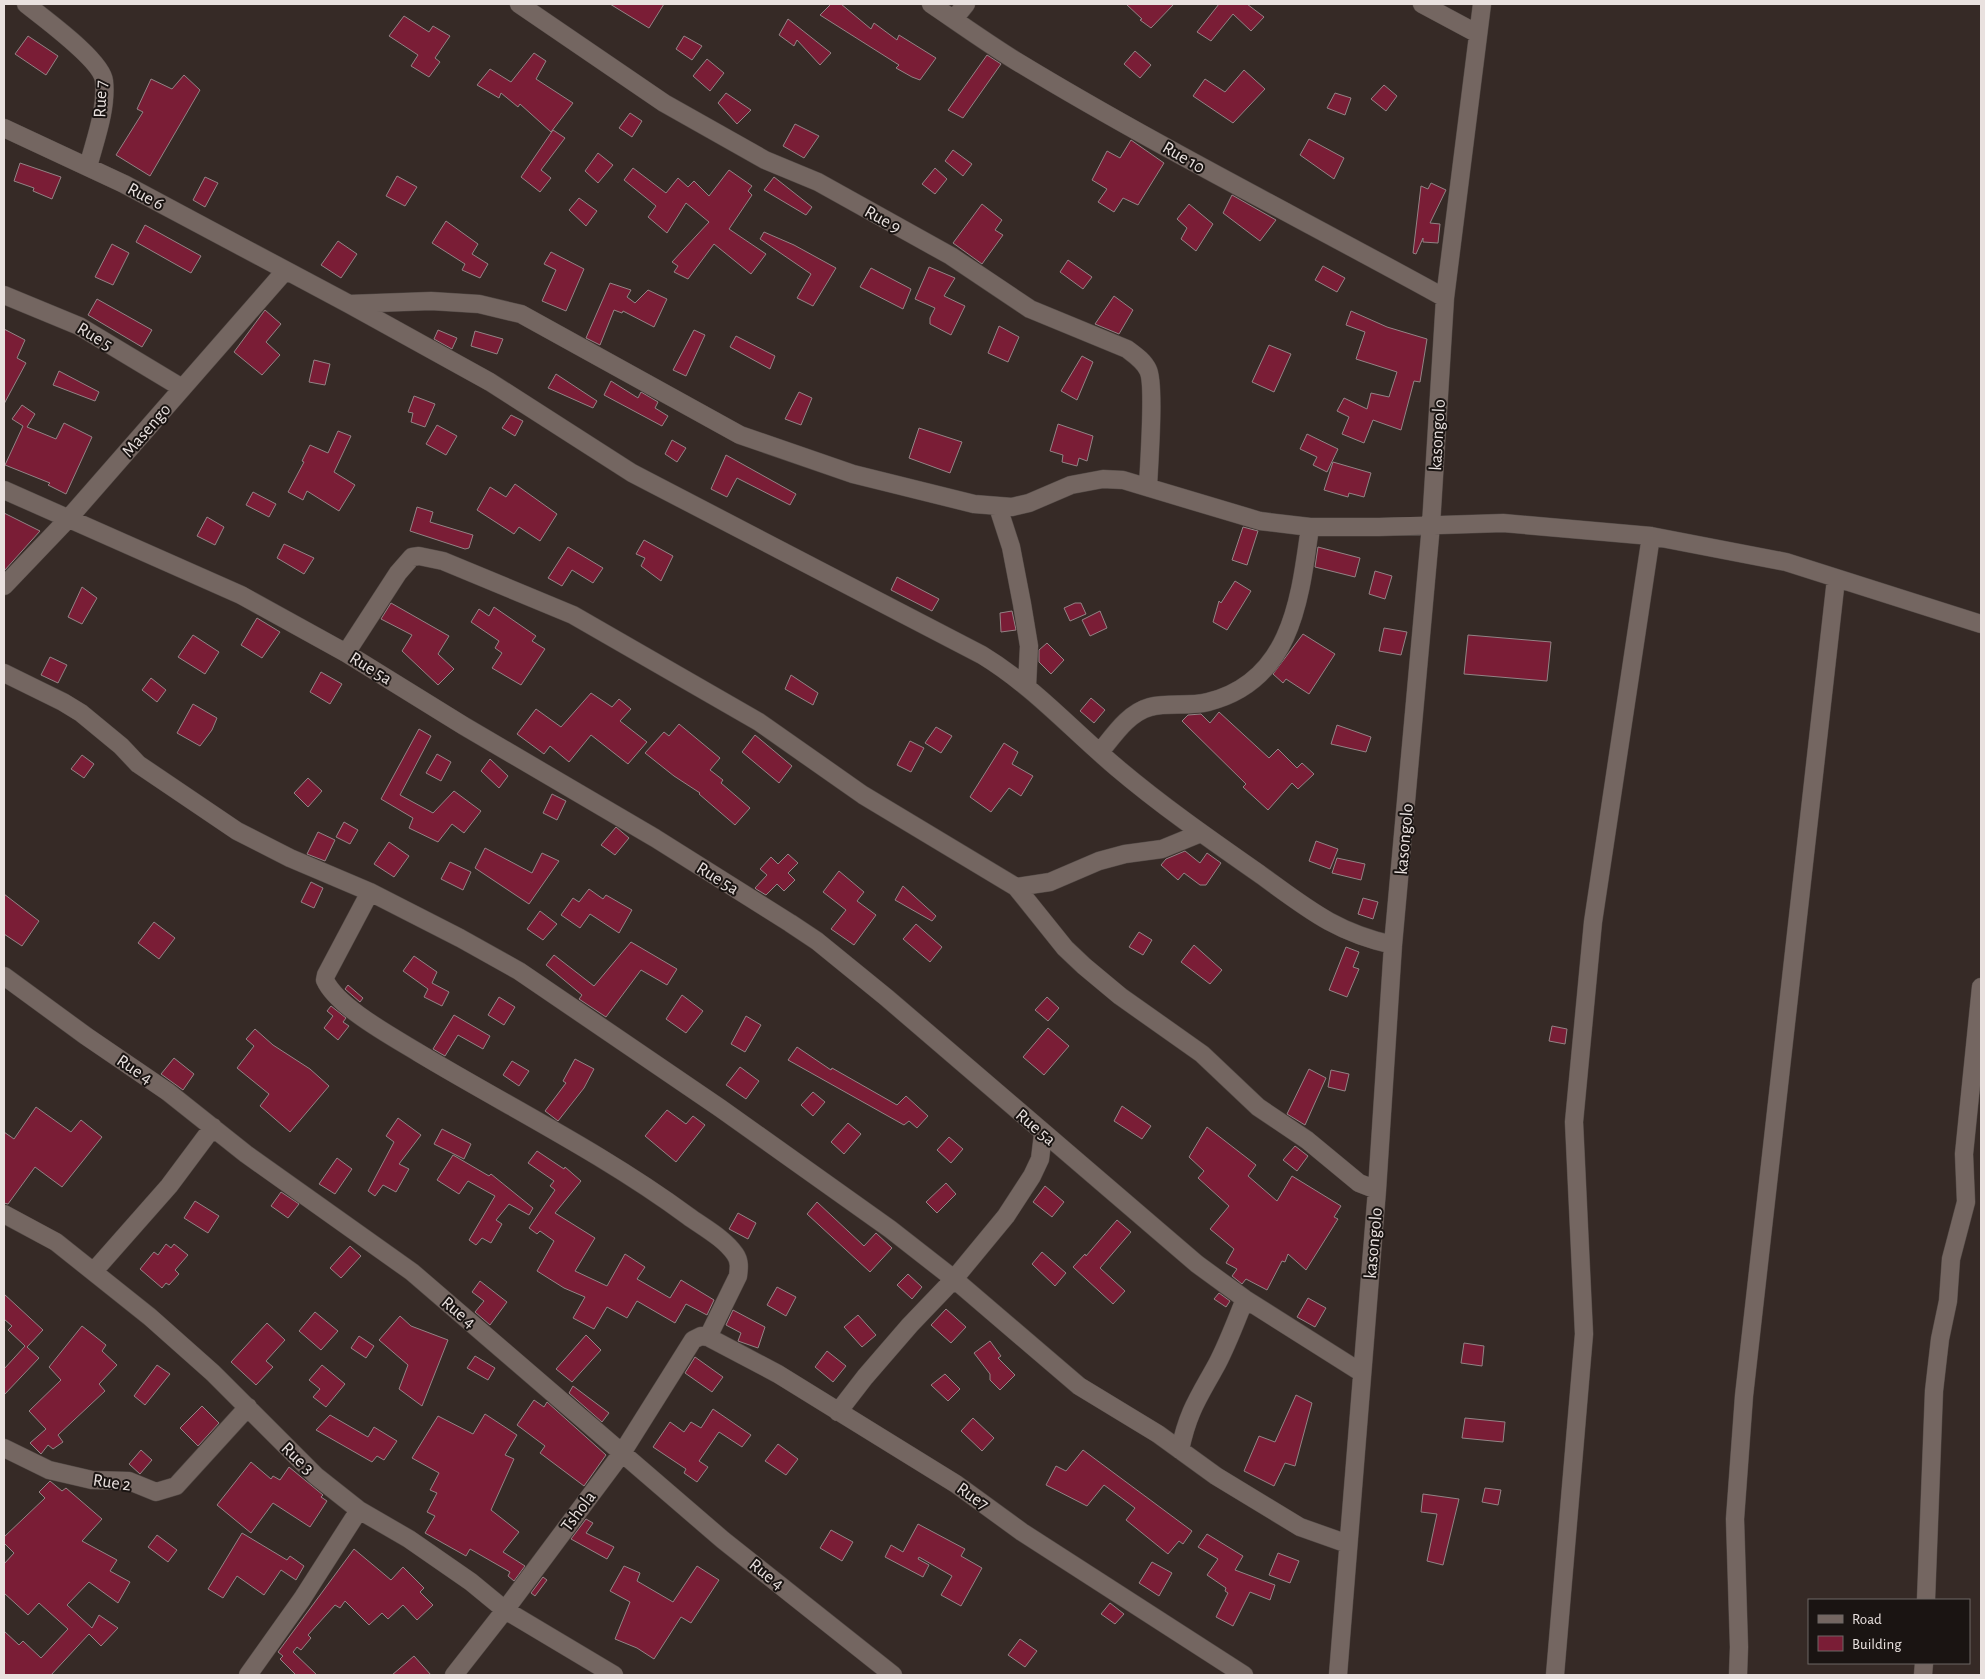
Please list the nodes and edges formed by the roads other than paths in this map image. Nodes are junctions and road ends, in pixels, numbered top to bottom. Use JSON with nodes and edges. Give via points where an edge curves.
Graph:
{"nodes":[{"id":1,"x":26,"y":4,"type":"edge"},
{"id":2,"x":519,"y":4,"type":"edge"},
{"id":3,"x":931,"y":4,"type":"edge"},
{"id":4,"x":966,"y":4,"type":"edge"},
{"id":5,"x":1422,"y":4,"type":"edge"},
{"id":6,"x":1482,"y":4,"type":"edge"},
{"id":7,"x":954,"y":19,"type":"junction"},
{"id":8,"x":1478,"y":34,"type":"junction"},
{"id":9,"x":4,"y":128,"type":"edge"},
{"id":10,"x":88,"y":167,"type":"junction"},
{"id":11,"x":285,"y":271,"type":"junction"},
{"id":12,"x":4,"y":295,"type":"edge"},
{"id":13,"x":1445,"y":298,"type":"junction"},
{"id":14,"x":349,"y":304,"type":"junction"},
{"id":15,"x":182,"y":388,"type":"junction"},
{"id":16,"x":1148,"y":486,"type":"junction"},
{"id":17,"x":4,"y":490,"type":"edge"},
{"id":18,"x":998,"y":507,"type":"junction"},
{"id":19,"x":68,"y":519,"type":"junction"},
{"id":20,"x":1431,"y":526,"type":"junction"},
{"id":21,"x":1310,"y":527,"type":"junction"},
{"id":22,"x":1651,"y":536,"type":"junction"},
{"id":23,"x":1836,"y":579,"type":"junction"},
{"id":24,"x":4,"y":586,"type":"edge"},
{"id":25,"x":1981,"y":624,"type":"edge"},
{"id":26,"x":346,"y":653,"type":"junction"},
{"id":27,"x":4,"y":673,"type":"edge"},
{"id":28,"x":1028,"y":686,"type":"junction"},
{"id":29,"x":1100,"y":752,"type":"junction"},
{"id":30,"x":1201,"y":833,"type":"junction"},
{"id":31,"x":1016,"y":887,"type":"junction"},
{"id":32,"x":370,"y":892,"type":"junction"},
{"id":33,"x":1393,"y":944,"type":"junction"},
{"id":34,"x":4,"y":976,"type":"edge"},
{"id":35,"x":1981,"y":987,"type":"edge"},
{"id":36,"x":213,"y":1127,"type":"junction"},
{"id":37,"x":1043,"y":1134,"type":"junction"},
{"id":38,"x":1377,"y":1190,"type":"junction"},
{"id":39,"x":4,"y":1214,"type":"edge"},
{"id":40,"x":94,"y":1271,"type":"junction"},
{"id":41,"x":954,"y":1279,"type":"junction"},
{"id":42,"x":1245,"y":1299,"type":"junction"},
{"id":43,"x":701,"y":1338,"type":"junction"},
{"id":44,"x":1362,"y":1373,"type":"junction"},
{"id":45,"x":248,"y":1407,"type":"junction"},
{"id":46,"x":838,"y":1412,"type":"junction"},
{"id":47,"x":4,"y":1448,"type":"edge"},
{"id":48,"x":1180,"y":1450,"type":"junction"},
{"id":49,"x":622,"y":1453,"type":"junction"},
{"id":50,"x":359,"y":1510,"type":"junction"},
{"id":51,"x":1348,"y":1544,"type":"junction"},
{"id":52,"x":1926,"y":1599,"type":"edge"},
{"id":53,"x":505,"y":1610,"type":"junction"},
{"id":54,"x":248,"y":1675,"type":"edge"},
{"id":55,"x":454,"y":1675,"type":"edge"},
{"id":56,"x":614,"y":1675,"type":"edge"},
{"id":57,"x":893,"y":1675,"type":"edge"},
{"id":58,"x":1244,"y":1675,"type":"edge"},
{"id":59,"x":1338,"y":1675,"type":"edge"},
{"id":60,"x":1555,"y":1675,"type":"edge"},
{"id":61,"x":1738,"y":1675,"type":"edge"}],
"edges":[{"from":1,"to":10,"type":"street","name":"Rue 7","via":[[96,62],[104,79],[103,110]]},
{"from":2,"to":16,"type":"street","name":"Rue 9","via":[[664,103],[765,160],[818,182],[951,256],[1030,309],[1126,349],[1140,359],[1149,372],[1151,389]]},
{"from":3,"to":7,"type":"street","name":"Rue 10"},
{"from":4,"to":7,"type":"street"},
{"from":5,"to":8,"type":"street"},
{"from":6,"to":8,"type":"street","name":"kasongolo"},
{"from":7,"to":13,"type":"street","name":"Rue 10","via":[[1015,61],[1225,180]]},
{"from":8,"to":13,"type":"street","name":"kasongolo"},
{"from":9,"to":10,"type":"street","name":"Rue 6"},
{"from":10,"to":11,"type":"street","name":"Rue 6"},
{"from":11,"to":14,"type":"street","name":"Rue 6"},
{"from":11,"to":15,"type":"street","name":"Masengo"},
{"from":12,"to":15,"type":"street","name":"Rue 5","via":[[79,326]]},
{"from":13,"to":20,"type":"street","name":"kasongolo"},
{"from":14,"to":18,"type":"street","via":[[432,301],[479,304],[521,314],[740,434],[853,474]]},
{"from":14,"to":28,"type":"street","name":"Rue 6","via":[[490,382],[632,473],[982,655]]},
{"from":15,"to":19,"type":"street","name":"Masengo"},
{"from":16,"to":18,"type":"street","via":[[1123,480],[1103,480],[1071,485],[1029,503]]},
{"from":16,"to":21,"type":"street","via":[[1170,496],[1260,521]]},
{"from":17,"to":19,"type":"street","name":"Rue 5a"},
{"from":18,"to":28,"type":"street","via":[[1011,547],[1022,604],[1029,646]]},
{"from":19,"to":24,"type":"street","name":"Masengo"},
{"from":19,"to":26,"type":"street","name":"Rue 5a","via":[[241,595]]},
{"from":20,"to":21,"type":"street"},
{"from":20,"to":22,"type":"street","via":[[1504,523]]},
{"from":20,"to":33,"type":"street","name":"kasongolo"},
{"from":21,"to":29,"type":"street","via":[[1300,596],[1292,624],[1275,656],[1251,681],[1230,694],[1208,702],[1151,707],[1133,716]]},
{"from":22,"to":23,"type":"street","via":[[1786,562]]},
{"from":22,"to":60,"type":"street","via":[[1593,922],[1574,1122],[1584,1334]]},
{"from":23,"to":25,"type":"street"},
{"from":23,"to":61,"type":"street","via":[[1744,1396],[1735,1519]]},
{"from":26,"to":31,"type":"street","via":[[406,561],[419,556],[442,561],[573,615],[759,722],[863,796]]},
{"from":26,"to":37,"type":"street","name":"Rue 5a","via":[[654,838],[817,941]]},
{"from":27,"to":32,"type":"street","via":[[81,713],[138,764],[237,831]]},
{"from":28,"to":29,"type":"street","name":"Rue 6"},
{"from":29,"to":30,"type":"street","name":"Rue 6"},
{"from":30,"to":31,"type":"street","via":[[1162,849],[1099,861],[1050,882]]},
{"from":30,"to":33,"type":"street","name":"Rue 6","via":[[1332,925]]},
{"from":31,"to":38,"type":"street","via":[[1065,948],[1084,966],[1120,996],[1202,1054],[1258,1107],[1307,1140],[1360,1183]]},
{"from":32,"to":41,"type":"street","via":[[519,971],[720,1108],[890,1229]]},
{"from":32,"to":43,"type":"street","name":"Tshola","via":[[326,975],[325,980],[335,996],[444,1068],[602,1158],[727,1245],[740,1265],[738,1276]]},
{"from":33,"to":38,"type":"street","name":"kasongolo"},
{"from":34,"to":36,"type":"street","name":"Rue 4"},
{"from":35,"to":52,"type":"street","via":[[1965,1144],[1966,1202],[1951,1260],[1934,1391]]},
{"from":36,"to":40,"type":"street","via":[[169,1186]]},
{"from":36,"to":49,"type":"street","name":"Rue 4","via":[[412,1272]]},
{"from":37,"to":41,"type":"street","via":[[1040,1159],[1032,1176],[1006,1216]]},
{"from":37,"to":42,"type":"street","name":"Rue 5a","via":[[1167,1239]]},
{"from":38,"to":44,"type":"street","name":"kasongolo"},
{"from":39,"to":40,"type":"street","name":"Rue 3","via":[[56,1242]]},
{"from":40,"to":45,"type":"street","name":"Rue 3"},
{"from":41,"to":46,"type":"street","via":[[910,1325]]},
{"from":41,"to":48,"type":"street","via":[[1079,1386]]},
{"from":42,"to":44,"type":"street","name":"Rue 5a"},
{"from":42,"to":48,"type":"street","via":[[1217,1364],[1186,1422]]},
{"from":43,"to":46,"type":"street","name":"Rue7","via":[[778,1374]]},
{"from":43,"to":49,"type":"street","name":"Tshola"},
{"from":44,"to":51,"type":"street","name":"kasongolo"},
{"from":45,"to":47,"type":"street","name":"Rue 2","via":[[176,1486],[156,1492],[129,1481],[92,1480],[49,1470]]},
{"from":45,"to":50,"type":"street","name":"Rue 3","via":[[316,1476]]},
{"from":46,"to":58,"type":"street","name":"Rue7","via":[[956,1484],[1038,1542]]},
{"from":48,"to":51,"type":"street","via":[[1229,1485],[1300,1527]]},
{"from":49,"to":53,"type":"street","name":"Tshola"},
{"from":49,"to":57,"type":"street","name":"Rue 4","via":[[723,1540]]},
{"from":50,"to":53,"type":"street","name":"Rue 3","via":[[409,1539]]},
{"from":50,"to":54,"type":"street"},
{"from":51,"to":59,"type":"street","name":"kasongolo"},
{"from":53,"to":55,"type":"street","name":"Tshola"},
{"from":53,"to":56,"type":"street","name":"Rue 3"}]}
